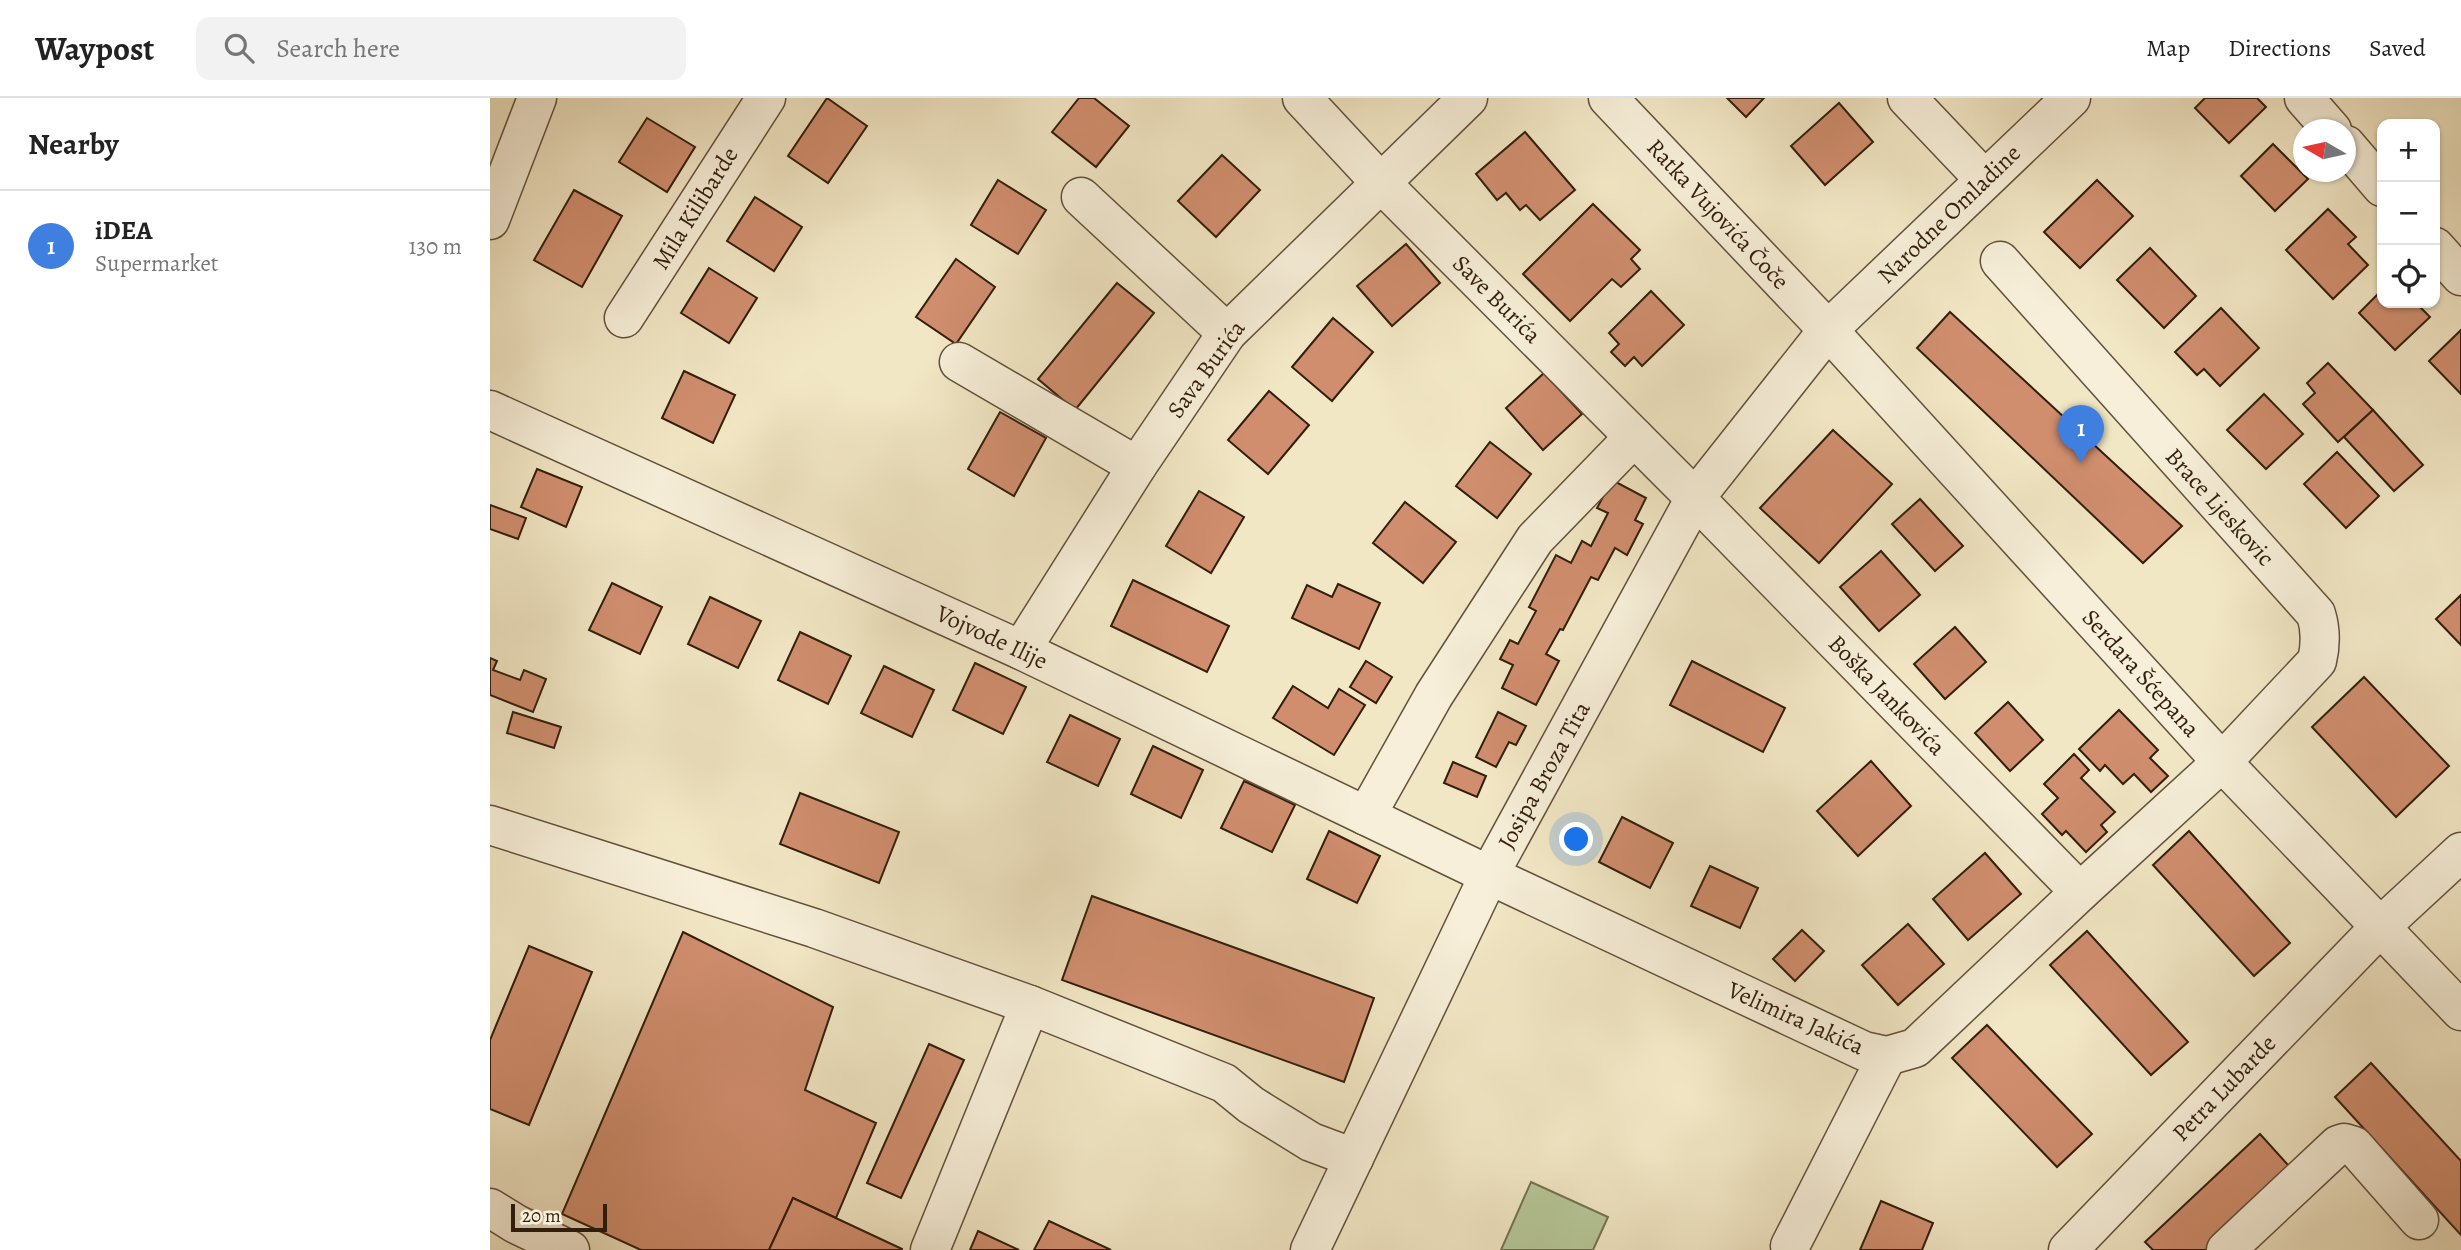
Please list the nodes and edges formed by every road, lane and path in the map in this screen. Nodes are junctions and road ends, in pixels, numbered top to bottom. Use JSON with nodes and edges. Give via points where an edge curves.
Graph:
{"nodes":[{"id":1,"x":537,"y":98,"type":"edge"},
{"id":2,"x":766,"y":98,"type":"edge"},
{"id":3,"x":1302,"y":98,"type":"edge"},
{"id":4,"x":1468,"y":98,"type":"edge"},
{"id":5,"x":1608,"y":98,"type":"edge"},
{"id":6,"x":1907,"y":98,"type":"edge"},
{"id":7,"x":2071,"y":98,"type":"edge"},
{"id":8,"x":2304,"y":98,"type":"edge"},
{"id":9,"x":2322,"y":119,"type":"edge"},
{"id":10,"x":2356,"y":157,"type":"edge"},
{"id":11,"x":1984,"y":179,"type":"junction"},
{"id":12,"x":1380,"y":182,"type":"junction"},
{"id":13,"x":2378,"y":182,"type":"edge"},
{"id":14,"x":1082,"y":197,"type":"dead end"},
{"id":15,"x":490,"y":220,"type":"edge"},
{"id":16,"x":2440,"y":253,"type":"edge"},
{"id":17,"x":2000,"y":261,"type":"dead end"},
{"id":18,"x":2461,"y":276,"type":"edge"},
{"id":19,"x":624,"y":318,"type":"dead end"},
{"id":20,"x":1828,"y":330,"type":"junction"},
{"id":21,"x":1227,"y":333,"type":"junction"},
{"id":22,"x":959,"y":362,"type":"dead end"},
{"id":23,"x":490,"y":411,"type":"edge"},
{"id":24,"x":1634,"y":437,"type":"junction"},
{"id":25,"x":1137,"y":466,"type":"junction"},
{"id":26,"x":1695,"y":498,"type":"junction"},
{"id":27,"x":1021,"y":650,"type":"junction"},
{"id":28,"x":2222,"y":762,"type":"junction"},
{"id":29,"x":1366,"y":816,"type":"junction"},
{"id":30,"x":490,"y":825,"type":"edge"},
{"id":31,"x":2461,"y":852,"type":"edge"},
{"id":32,"x":1489,"y":875,"type":"junction"},
{"id":33,"x":2080,"y":892,"type":"junction"},
{"id":34,"x":2381,"y":927,"type":"junction"},
{"id":35,"x":1030,"y":1005,"type":"junction"},
{"id":36,"x":2461,"y":1011,"type":"edge"},
{"id":37,"x":1888,"y":1056,"type":"junction"},
{"id":38,"x":1354,"y":1158,"type":"junction"},
{"id":39,"x":490,"y":1208,"type":"edge"},
{"id":40,"x":2419,"y":1220,"type":"dead end"},
{"id":41,"x":1790,"y":1246,"type":"dead end"},
{"id":42,"x":570,"y":1250,"type":"edge"},
{"id":43,"x":930,"y":1250,"type":"edge"},
{"id":44,"x":1310,"y":1250,"type":"edge"},
{"id":45,"x":2068,"y":1250,"type":"edge"},
{"id":46,"x":2226,"y":1250,"type":"edge"}],
"edges":[{"from":1,"to":15,"type":"street"},
{"from":2,"to":19,"type":"street","name":"Mila Kilibarde"},
{"from":3,"to":12,"type":"street","name":"Save Burića"},
{"from":4,"to":12,"type":"street","name":"Sava Burića"},
{"from":5,"to":20,"type":"street","name":"Ratka Vujovića Čoče"},
{"from":6,"to":11,"type":"street"},
{"from":7,"to":11,"type":"street","name":"Narodne Omladine"},
{"from":8,"to":9,"type":"street"},
{"from":10,"to":13,"type":"street"},
{"from":11,"to":20,"type":"street","name":"Narodne Omladine"},
{"from":12,"to":21,"type":"street","name":"Sava Burića"},
{"from":12,"to":24,"type":"street","name":"Save Burića"},
{"from":14,"to":21,"type":"street"},
{"from":16,"to":18,"type":"street"},
{"from":17,"to":28,"type":"street","name":"Brace Ljeskovic","via":[[2316,614],[2321,646],[2317,661]]},
{"from":20,"to":26,"type":"street","name":"Josipa Broza Tita"},
{"from":20,"to":28,"type":"street","name":"Serdara Šćepana"},
{"from":21,"to":25,"type":"street","name":"Sava Burića"},
{"from":22,"to":25,"type":"street"},
{"from":23,"to":27,"type":"street","name":"Vojvode Ilije"},
{"from":24,"to":26,"type":"street","name":"Save Burića"},
{"from":24,"to":29,"type":"street","via":[[1535,539],[1434,695]]},
{"from":25,"to":27,"type":"street","name":"Sava Burića"},
{"from":26,"to":32,"type":"street","name":"Josipa Broza Tita"},
{"from":26,"to":33,"type":"street","name":"Boška Jankovića"},
{"from":27,"to":29,"type":"street","name":"Vojvode Ilije"},
{"from":28,"to":33,"type":"street","name":"Velimira Jakića"},
{"from":28,"to":34,"type":"street","name":"Serdara Šćepana"},
{"from":29,"to":32,"type":"street","name":"Vojvode Ilije"},
{"from":30,"to":35,"type":"street","via":[[814,928]]},
{"from":31,"to":34,"type":"street","name":"Petra Lubarde"},
{"from":32,"to":37,"type":"street","name":"Velimira Jakića","via":[[1864,1051]]},
{"from":32,"to":38,"type":"street","name":"Josipa Broza Tita"},
{"from":33,"to":37,"type":"street","name":"Velimira Jakića","via":[[1914,1048]]},
{"from":34,"to":36,"type":"street","name":"Serdara Šćepana"},
{"from":34,"to":45,"type":"street","name":"Petra Lubarde"},
{"from":35,"to":38,"type":"street","via":[[1224,1083],[1311,1142]]},
{"from":35,"to":43,"type":"street"},
{"from":37,"to":41,"type":"street"},
{"from":38,"to":44,"type":"street","name":"Josipa Broza Tita"},
{"from":39,"to":42,"type":"street"},
{"from":40,"to":46,"type":"street","via":[[2354,1146],[2344,1143]]}]}
